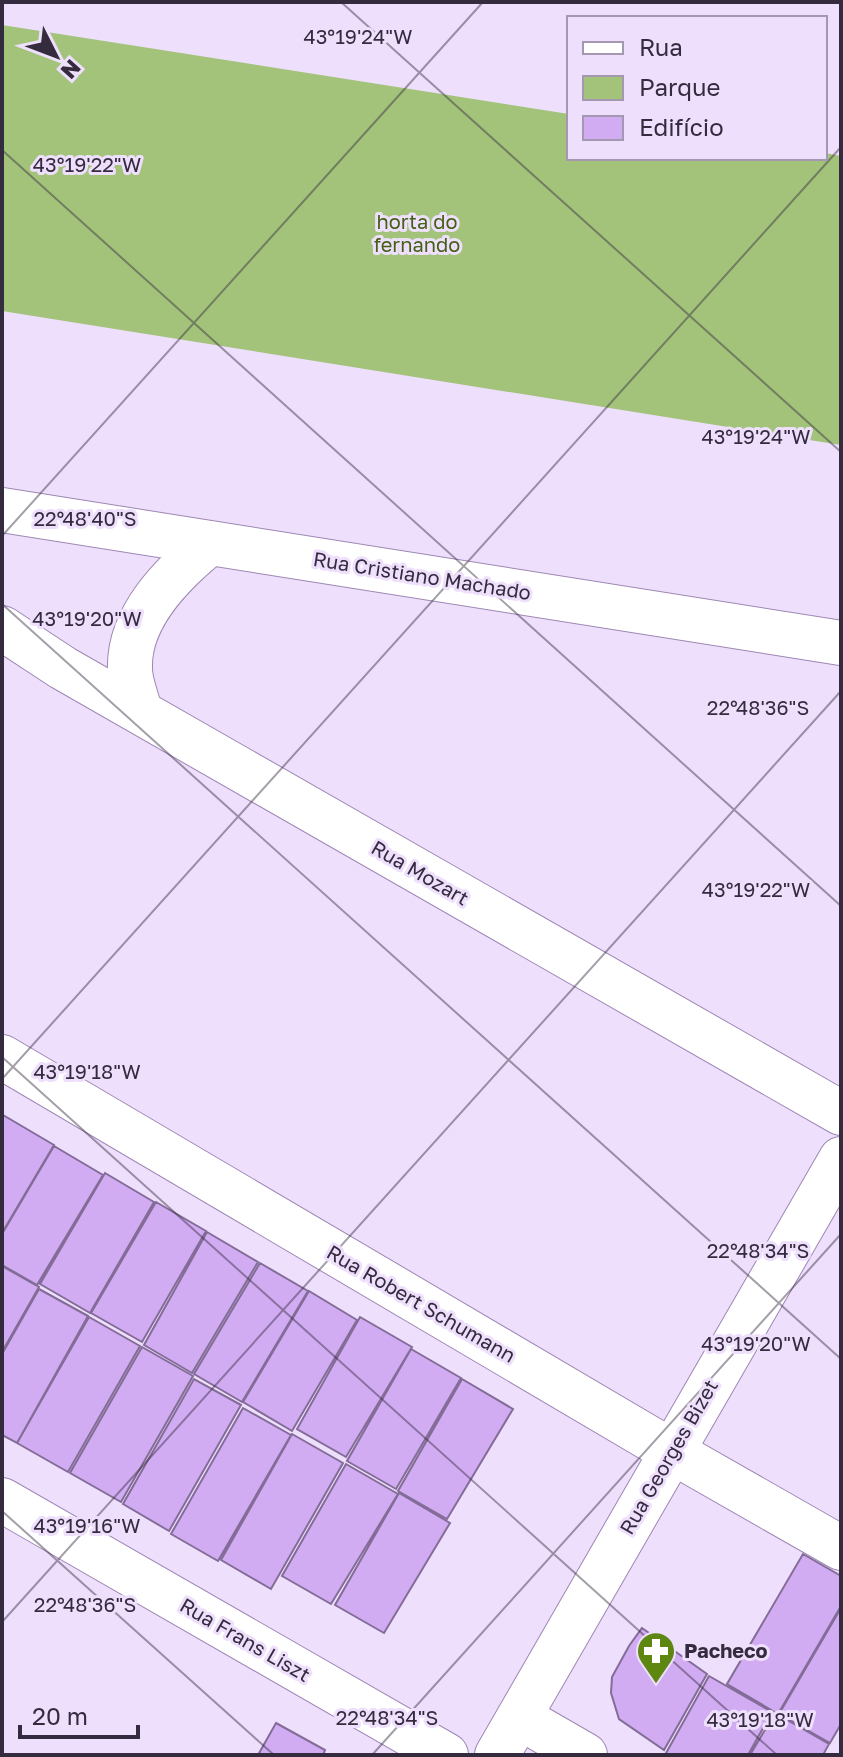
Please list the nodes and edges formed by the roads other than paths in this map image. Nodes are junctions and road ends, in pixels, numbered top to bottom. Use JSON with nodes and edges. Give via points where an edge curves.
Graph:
{"nodes":[{"id":1,"x":2,"y":510,"type":"edge"},
{"id":2,"x":210,"y":543,"type":"junction"},
{"id":3,"x":2,"y":628,"type":"edge"},
{"id":4,"x":841,"y":643,"type":"edge"},
{"id":5,"x":140,"y":712,"type":"junction"},
{"id":6,"x":2,"y":1057,"type":"edge"},
{"id":7,"x":841,"y":1113,"type":"edge"},
{"id":8,"x":841,"y":1159,"type":"edge"},
{"id":9,"x":671,"y":1451,"type":"junction"},
{"id":10,"x":2,"y":1500,"type":"edge"},
{"id":11,"x":841,"y":1548,"type":"edge"},
{"id":12,"x":519,"y":1717,"type":"junction"},
{"id":13,"x":446,"y":1755,"type":"edge"},
{"id":14,"x":497,"y":1755,"type":"edge"},
{"id":15,"x":585,"y":1755,"type":"edge"}],
"edges":[{"from":1,"to":2,"type":"street","name":"Rua Cristiano Machado"},
{"from":2,"to":4,"type":"street","name":"Rua Cristiano Machado"},
{"from":2,"to":5,"type":"street","via":[[171,578],[137,632],[130,669]]},
{"from":3,"to":5,"type":"street","name":"Rua Mozart"},
{"from":5,"to":7,"type":"street","name":"Rua Mozart"},
{"from":6,"to":9,"type":"street","name":"Rua Robert Schumann"},
{"from":8,"to":9,"type":"street","name":"Rua Georges Bizet"},
{"from":9,"to":11,"type":"street","name":"Rua Robert Schumann"},
{"from":9,"to":12,"type":"street","name":"Rua Georges Bizet"},
{"from":10,"to":13,"type":"street","name":"Rua Frans Liszt"},
{"from":12,"to":14,"type":"street","name":"Rua Georges Bizet"},
{"from":12,"to":15,"type":"street"}]}
